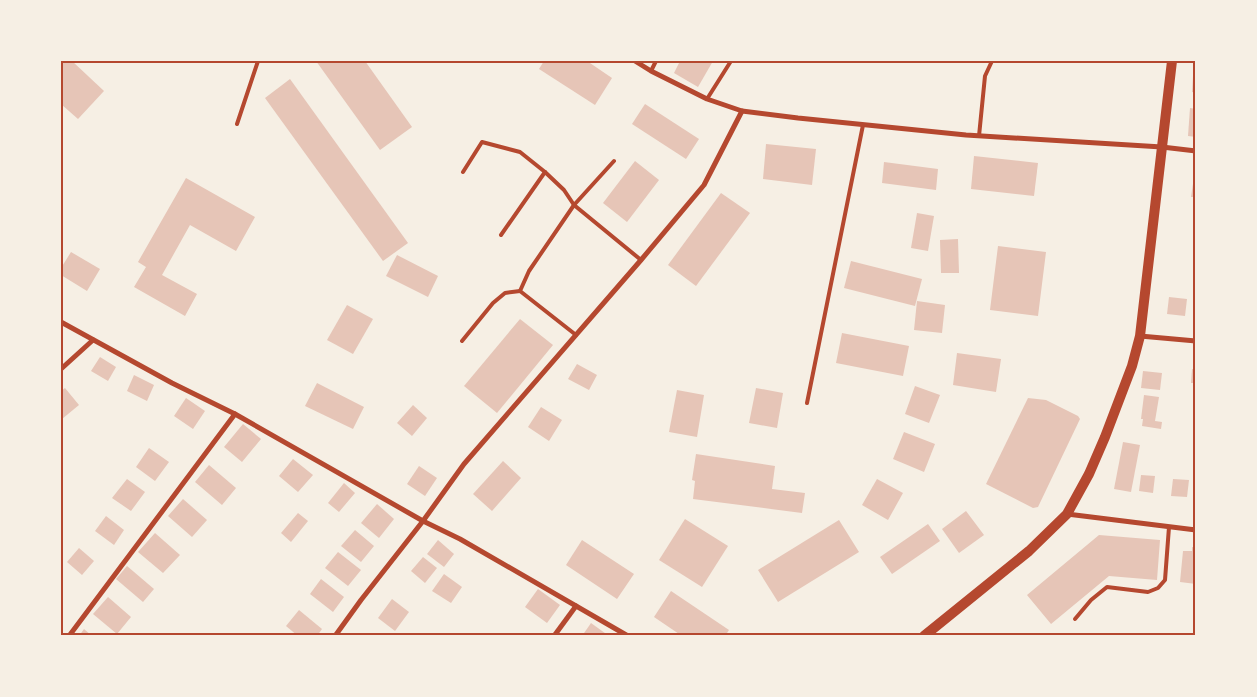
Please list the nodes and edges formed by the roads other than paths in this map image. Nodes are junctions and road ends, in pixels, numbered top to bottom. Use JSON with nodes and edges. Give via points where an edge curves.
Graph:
{"nodes":[{"id":1,"x":258,"y":61,"type":"edge"},
{"id":2,"x":635,"y":61,"type":"edge"},
{"id":3,"x":656,"y":61,"type":"edge"},
{"id":4,"x":731,"y":61,"type":"edge"},
{"id":5,"x":992,"y":61,"type":"edge"},
{"id":6,"x":1172,"y":61,"type":"edge"},
{"id":7,"x":651,"y":71,"type":"junction"},
{"id":8,"x":708,"y":99,"type":"junction"},
{"id":9,"x":742,"y":111,"type":"junction"},
{"id":10,"x":237,"y":124,"type":"dead end"},
{"id":11,"x":863,"y":125,"type":"junction"},
{"id":12,"x":979,"y":136,"type":"junction"},
{"id":13,"x":1162,"y":147,"type":"junction"},
{"id":14,"x":1196,"y":151,"type":"edge"},
{"id":15,"x":614,"y":162,"type":"dead end"},
{"id":16,"x":463,"y":172,"type":"dead end"},
{"id":17,"x":545,"y":172,"type":"junction"},
{"id":18,"x":574,"y":205,"type":"junction"},
{"id":19,"x":501,"y":235,"type":"dead end"},
{"id":20,"x":641,"y":260,"type":"junction"},
{"id":21,"x":520,"y":291,"type":"junction"},
{"id":22,"x":61,"y":322,"type":"edge"},
{"id":23,"x":576,"y":335,"type":"junction"},
{"id":24,"x":1140,"y":336,"type":"junction"},
{"id":25,"x":92,"y":340,"type":"junction"},
{"id":26,"x":1196,"y":340,"type":"edge"},
{"id":27,"x":462,"y":341,"type":"dead end"},
{"id":28,"x":61,"y":369,"type":"edge"},
{"id":29,"x":807,"y":403,"type":"dead end"},
{"id":30,"x":235,"y":414,"type":"junction"},
{"id":31,"x":1066,"y":514,"type":"junction"},
{"id":32,"x":423,"y":521,"type":"junction"},
{"id":33,"x":1169,"y":527,"type":"junction"},
{"id":34,"x":1196,"y":530,"type":"edge"},
{"id":35,"x":576,"y":606,"type":"junction"},
{"id":36,"x":1075,"y":619,"type":"dead end"},
{"id":37,"x":69,"y":636,"type":"edge"},
{"id":38,"x":335,"y":636,"type":"edge"},
{"id":39,"x":554,"y":636,"type":"edge"},
{"id":40,"x":628,"y":636,"type":"edge"},
{"id":41,"x":924,"y":636,"type":"edge"}],
"edges":[{"from":1,"to":10,"type":"lane"},
{"from":2,"to":7,"type":"street"},
{"from":3,"to":7,"type":"lane"},
{"from":4,"to":8,"type":"lane"},
{"from":5,"to":12,"type":"lane","via":[[984,76]]},
{"from":6,"to":13,"type":"main road"},
{"from":7,"to":8,"type":"street"},
{"from":8,"to":9,"type":"street"},
{"from":9,"to":11,"type":"street"},
{"from":9,"to":20,"type":"street","via":[[704,184]]},
{"from":11,"to":12,"type":"street"},
{"from":11,"to":29,"type":"lane"},
{"from":12,"to":13,"type":"street"},
{"from":13,"to":14,"type":"street"},
{"from":13,"to":24,"type":"main road"},
{"from":15,"to":18,"type":"lane"},
{"from":16,"to":17,"type":"lane","via":[[482,142],[520,152]]},
{"from":17,"to":18,"type":"lane"},
{"from":17,"to":19,"type":"lane"},
{"from":18,"to":20,"type":"lane"},
{"from":18,"to":21,"type":"lane"},
{"from":20,"to":23,"type":"street"},
{"from":21,"to":23,"type":"lane"},
{"from":21,"to":27,"type":"lane","via":[[505,293],[493,303]]},
{"from":22,"to":25,"type":"street"},
{"from":23,"to":32,"type":"street","via":[[464,464]]},
{"from":24,"to":26,"type":"street"},
{"from":24,"to":31,"type":"main road","via":[[1105,437]]},
{"from":25,"to":28,"type":"street"},
{"from":25,"to":30,"type":"street"},
{"from":30,"to":32,"type":"street"},
{"from":30,"to":37,"type":"street"},
{"from":31,"to":33,"type":"street"},
{"from":31,"to":41,"type":"main road","via":[[1029,551]]},
{"from":32,"to":35,"type":"street"},
{"from":32,"to":38,"type":"street"},
{"from":33,"to":34,"type":"street"},
{"from":33,"to":36,"type":"lane","via":[[1165,580],[1158,588],[1148,592],[1107,588],[1091,600]]},
{"from":35,"to":39,"type":"street"},
{"from":35,"to":40,"type":"street"}]}
